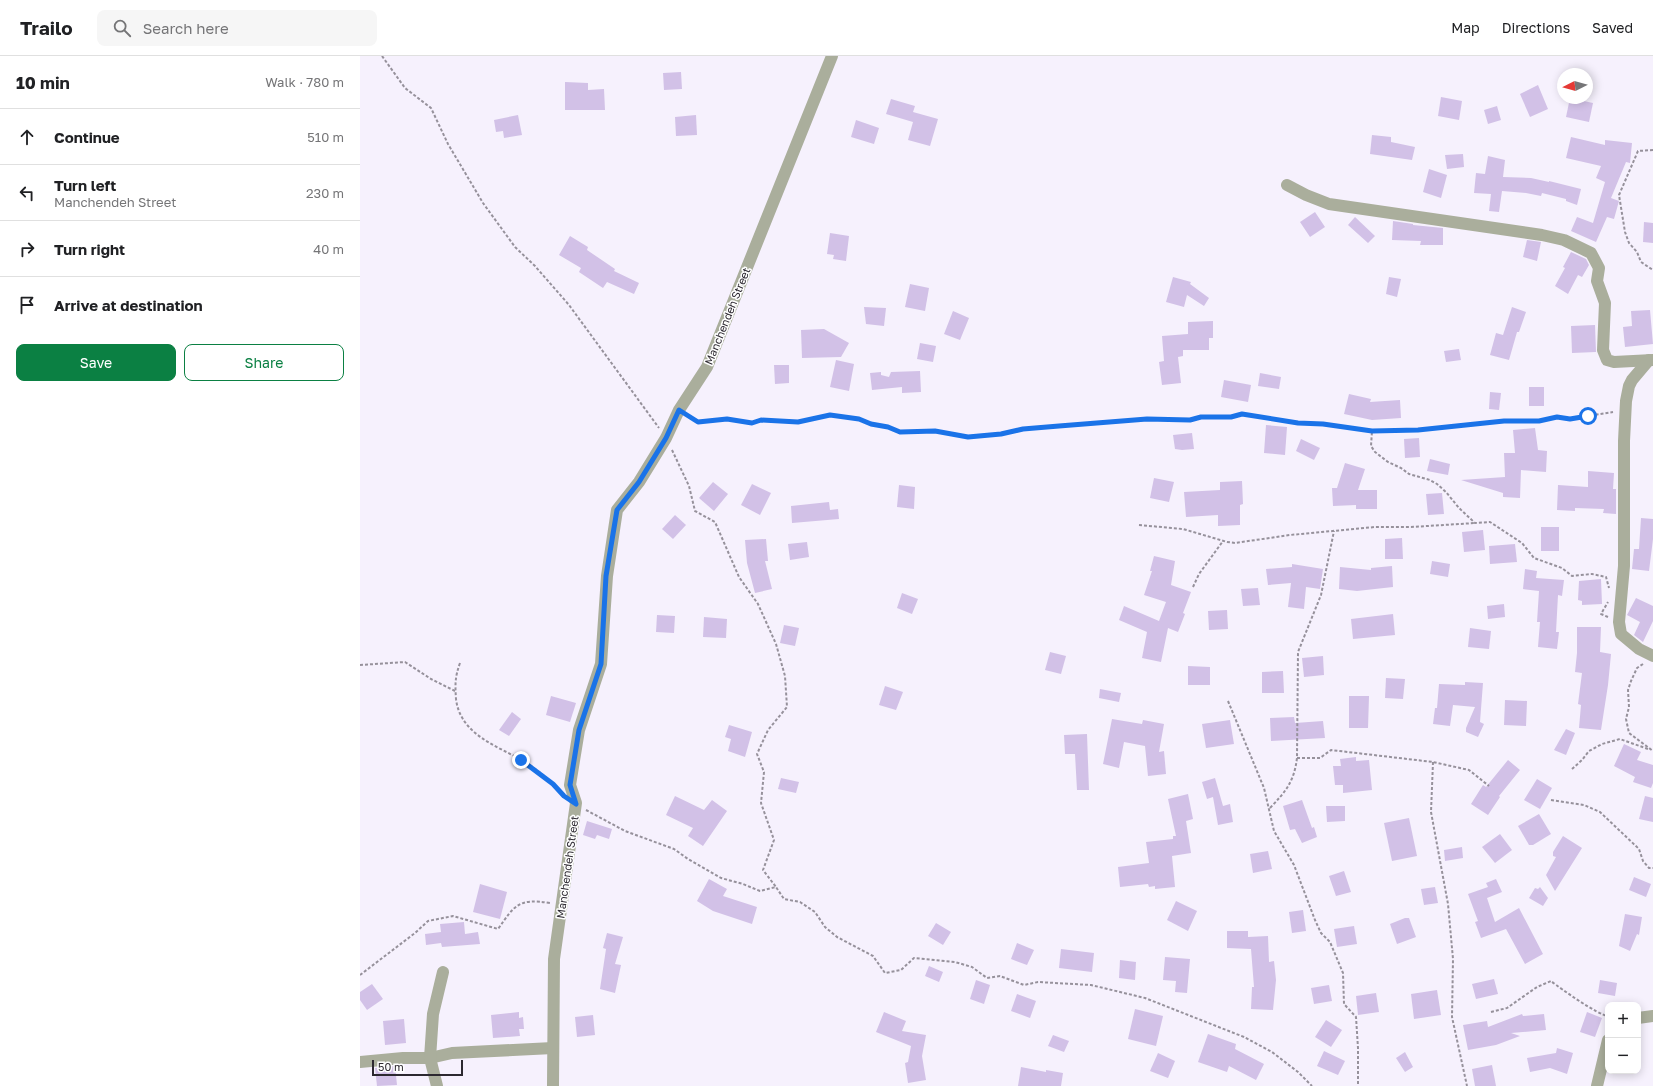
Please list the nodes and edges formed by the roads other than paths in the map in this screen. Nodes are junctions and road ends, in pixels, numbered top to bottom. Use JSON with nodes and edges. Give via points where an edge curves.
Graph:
{"nodes":[{"id":1,"x":832,"y":56,"type":"edge"},
{"id":2,"x":1287,"y":185,"type":"dead end"},
{"id":3,"x":1651,"y":360,"type":"edge"},
{"id":4,"x":1652,"y":656,"type":"edge"},
{"id":5,"x":443,"y":972,"type":"dead end"},
{"id":6,"x":1653,"y":1016,"type":"edge"},
{"id":7,"x":1641,"y":1018,"type":"edge"},
{"id":8,"x":553,"y":1048,"type":"junction"},
{"id":9,"x":1605,"y":1053,"type":"edge"},
{"id":10,"x":430,"y":1058,"type":"junction"},
{"id":11,"x":360,"y":1062,"type":"edge"},
{"id":12,"x":437,"y":1086,"type":"edge"},
{"id":13,"x":553,"y":1086,"type":"edge"},
{"id":14,"x":1597,"y":1086,"type":"edge"}],
"edges":[{"from":1,"to":8,"type":"street","name":"Manchendeh Street","via":[[707,367],[679,410],[666,438],[639,482],[617,510],[606,576],[601,664],[579,730],[570,785],[576,804],[554,959]]},
{"from":2,"to":3,"type":"street","via":[[1329,204],[1480,225],[1564,240],[1591,253],[1599,268],[1598,280],[1605,303],[1603,350],[1607,360]]},
{"from":3,"to":4,"type":"street","via":[[1632,380],[1626,401],[1624,566],[1619,622],[1621,634]]},
{"from":5,"to":10,"type":"street","via":[[432,1014]]},
{"from":6,"to":7,"type":"street"},
{"from":8,"to":10,"type":"street","via":[[452,1053]]},
{"from":8,"to":13,"type":"street","name":"Manchendeh Street"},
{"from":9,"to":14,"type":"street"},
{"from":10,"to":11,"type":"street"},
{"from":10,"to":12,"type":"street"}]}
